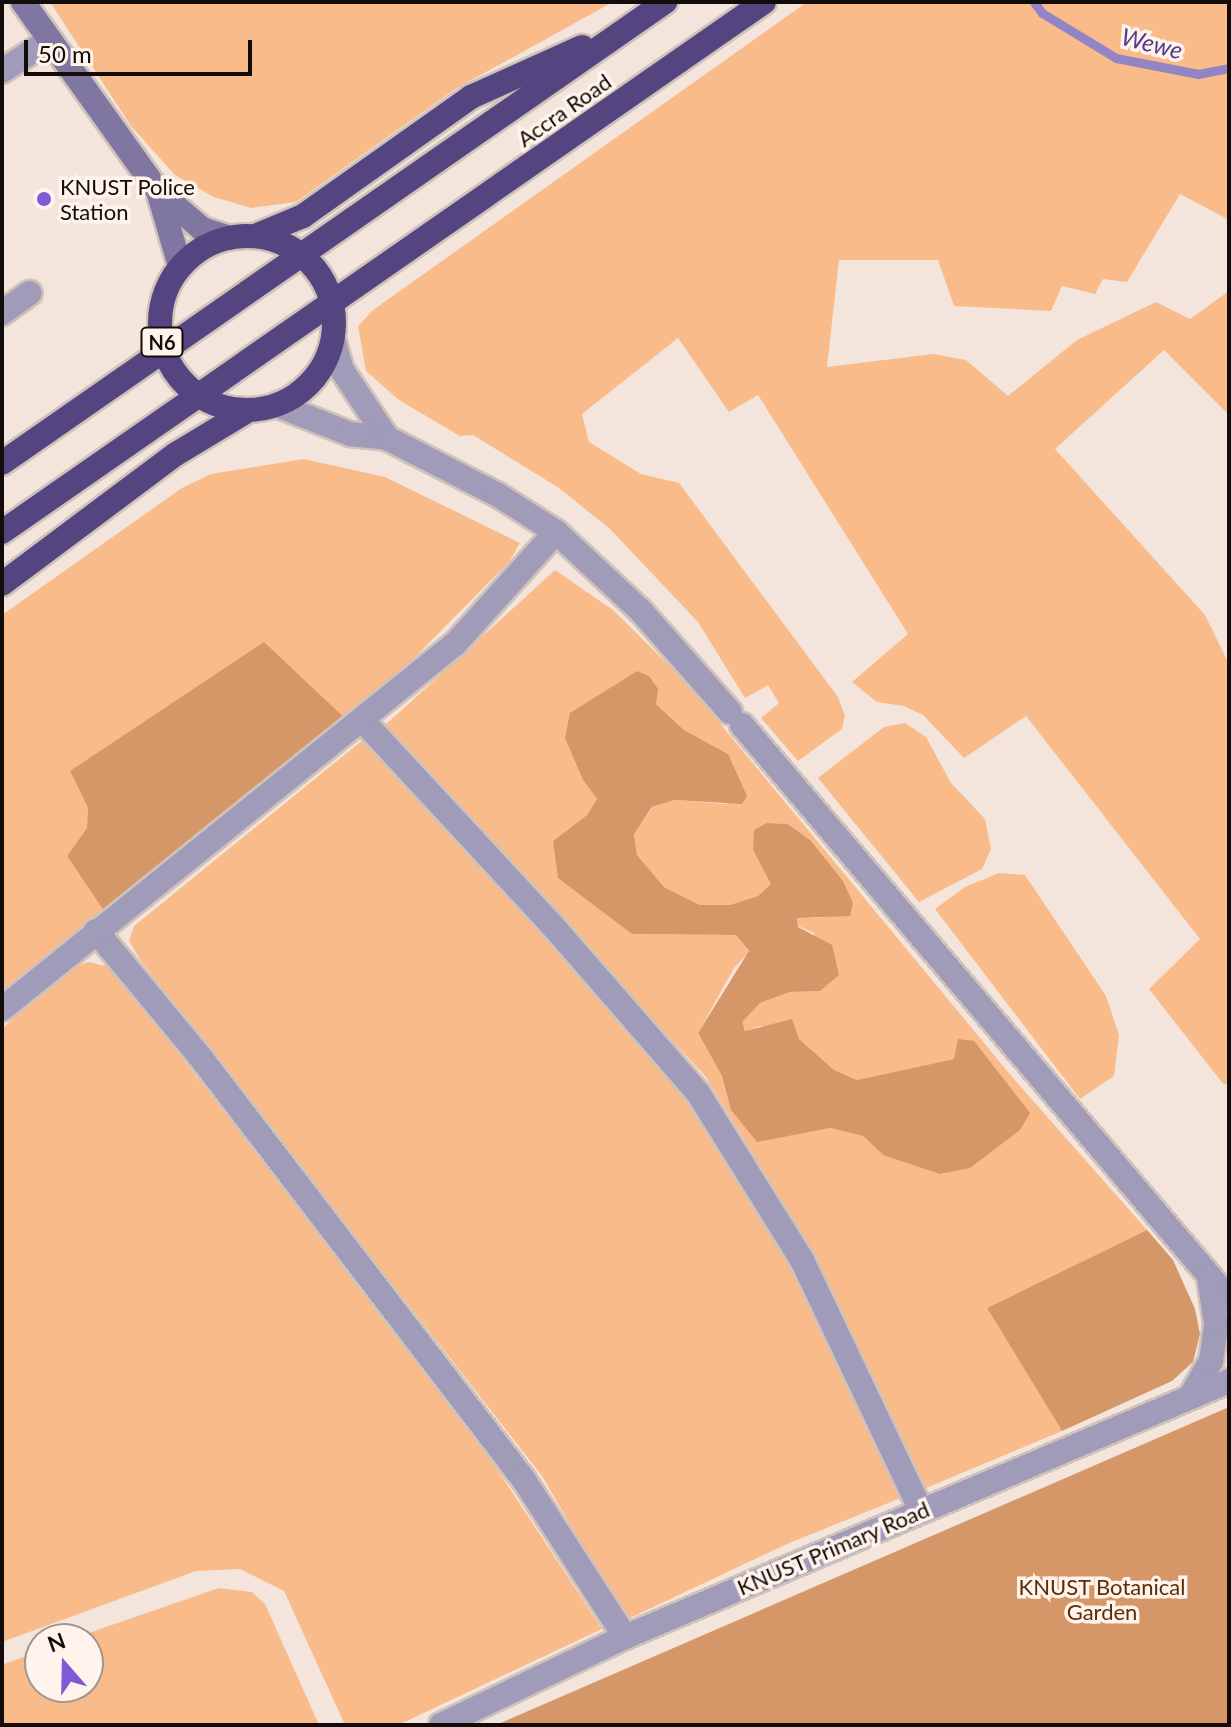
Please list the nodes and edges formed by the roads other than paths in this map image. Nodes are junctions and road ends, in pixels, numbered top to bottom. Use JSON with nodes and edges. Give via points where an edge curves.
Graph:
{"nodes":[{"id":1,"x":23,"y":2,"type":"edge"},
{"id":2,"x":665,"y":2,"type":"edge"},
{"id":3,"x":764,"y":2,"type":"edge"},
{"id":4,"x":638,"y":21,"type":"junction"},
{"id":5,"x":48,"y":41,"type":"junction"},
{"id":6,"x":2,"y":71,"type":"edge"},
{"id":7,"x":158,"y":191,"type":"junction"},
{"id":8,"x":255,"y":236,"type":"junction"},
{"id":9,"x":230,"y":238,"type":"junction"},
{"id":10,"x":302,"y":255,"type":"junction"},
{"id":11,"x":180,"y":266,"type":"junction"},
{"id":12,"x":30,"y":293,"type":"dead end"},
{"id":13,"x":332,"y":304,"type":"junction"},
{"id":14,"x":2,"y":313,"type":"edge"},
{"id":15,"x":333,"y":339,"type":"junction"},
{"id":16,"x":163,"y":348,"type":"junction"},
{"id":17,"x":195,"y":393,"type":"junction"},
{"id":18,"x":277,"y":405,"type":"junction"},
{"id":19,"x":249,"y":410,"type":"junction"},
{"id":20,"x":387,"y":438,"type":"junction"},
{"id":21,"x":2,"y":463,"type":"edge"},
{"id":22,"x":2,"y":532,"type":"edge"},
{"id":23,"x":556,"y":532,"type":"junction"},
{"id":24,"x":2,"y":584,"type":"edge"},
{"id":25,"x":364,"y":722,"type":"junction"},
{"id":26,"x":96,"y":931,"type":"junction"},
{"id":27,"x":2,"y":1009,"type":"edge"},
{"id":28,"x":1219,"y":1278,"type":"edge"},
{"id":29,"x":1229,"y":1299,"type":"edge"},
{"id":30,"x":1229,"y":1381,"type":"edge"},
{"id":31,"x":1190,"y":1397,"type":"junction"},
{"id":32,"x":921,"y":1511,"type":"junction"},
{"id":33,"x":625,"y":1637,"type":"junction"},
{"id":34,"x":441,"y":1725,"type":"edge"}],
"edges":[{"from":1,"to":5,"type":"street"},
{"from":2,"to":4,"type":"highway","name":"Accra Road","number":"N6"},
{"from":3,"to":13,"type":"highway","name":"Accra Road"},
{"from":4,"to":8,"type":"highway","via":[[471,97],[303,216]]},
{"from":4,"to":10,"type":"highway","name":"Accra Road","number":"N6"},
{"from":5,"to":6,"type":"street"},
{"from":5,"to":7,"type":"street"},
{"from":7,"to":9,"type":"street","via":[[202,229]]},
{"from":7,"to":11,"type":"street"},
{"from":8,"to":9,"type":"highway"},
{"from":8,"to":10,"type":"highway"},
{"from":9,"to":11,"type":"highway","via":[[203,248]]},
{"from":10,"to":13,"type":"highway","via":[[315,268]]},
{"from":10,"to":16,"type":"highway","number":"N6"},
{"from":11,"to":16,"type":"highway","number":"N6","via":[[165,291],[159,319]]},
{"from":12,"to":14,"type":"street"},
{"from":13,"to":15,"type":"highway"},
{"from":13,"to":17,"type":"highway","name":"Accra Road"},
{"from":15,"to":18,"type":"highway","via":[[314,379]]},
{"from":15,"to":20,"type":"street","via":[[342,370]]},
{"from":16,"to":17,"type":"highway","number":"N6","via":[[181,381]]},
{"from":16,"to":21,"type":"highway","number":"N6"},
{"from":17,"to":19,"type":"highway","via":[[221,406]]},
{"from":17,"to":22,"type":"highway","name":"Accra Road"},
{"from":18,"to":19,"type":"highway"},
{"from":18,"to":20,"type":"street","via":[[341,431]]},
{"from":19,"to":24,"type":"highway","via":[[176,454]]},
{"from":20,"to":23,"type":"street","via":[[498,495]]},
{"from":23,"to":25,"type":"street","via":[[456,643]]},
{"from":23,"to":28,"type":"street","via":[[640,610],[736,718]]},
{"from":25,"to":26,"type":"street"},
{"from":25,"to":32,"type":"street","via":[[698,1093],[802,1260]]},
{"from":26,"to":27,"type":"street"},
{"from":26,"to":33,"type":"street","via":[[201,1058],[524,1480]]},
{"from":28,"to":29,"type":"street"},
{"from":28,"to":31,"type":"street","via":[[1213,1349]]},
{"from":30,"to":31,"type":"street","name":"KNUST Primary Road"},
{"from":31,"to":32,"type":"street","name":"KNUST Primary Road"},
{"from":32,"to":33,"type":"street","name":"KNUST Primary Road"},
{"from":33,"to":34,"type":"street","name":"KNUST Primary Road"}]}
